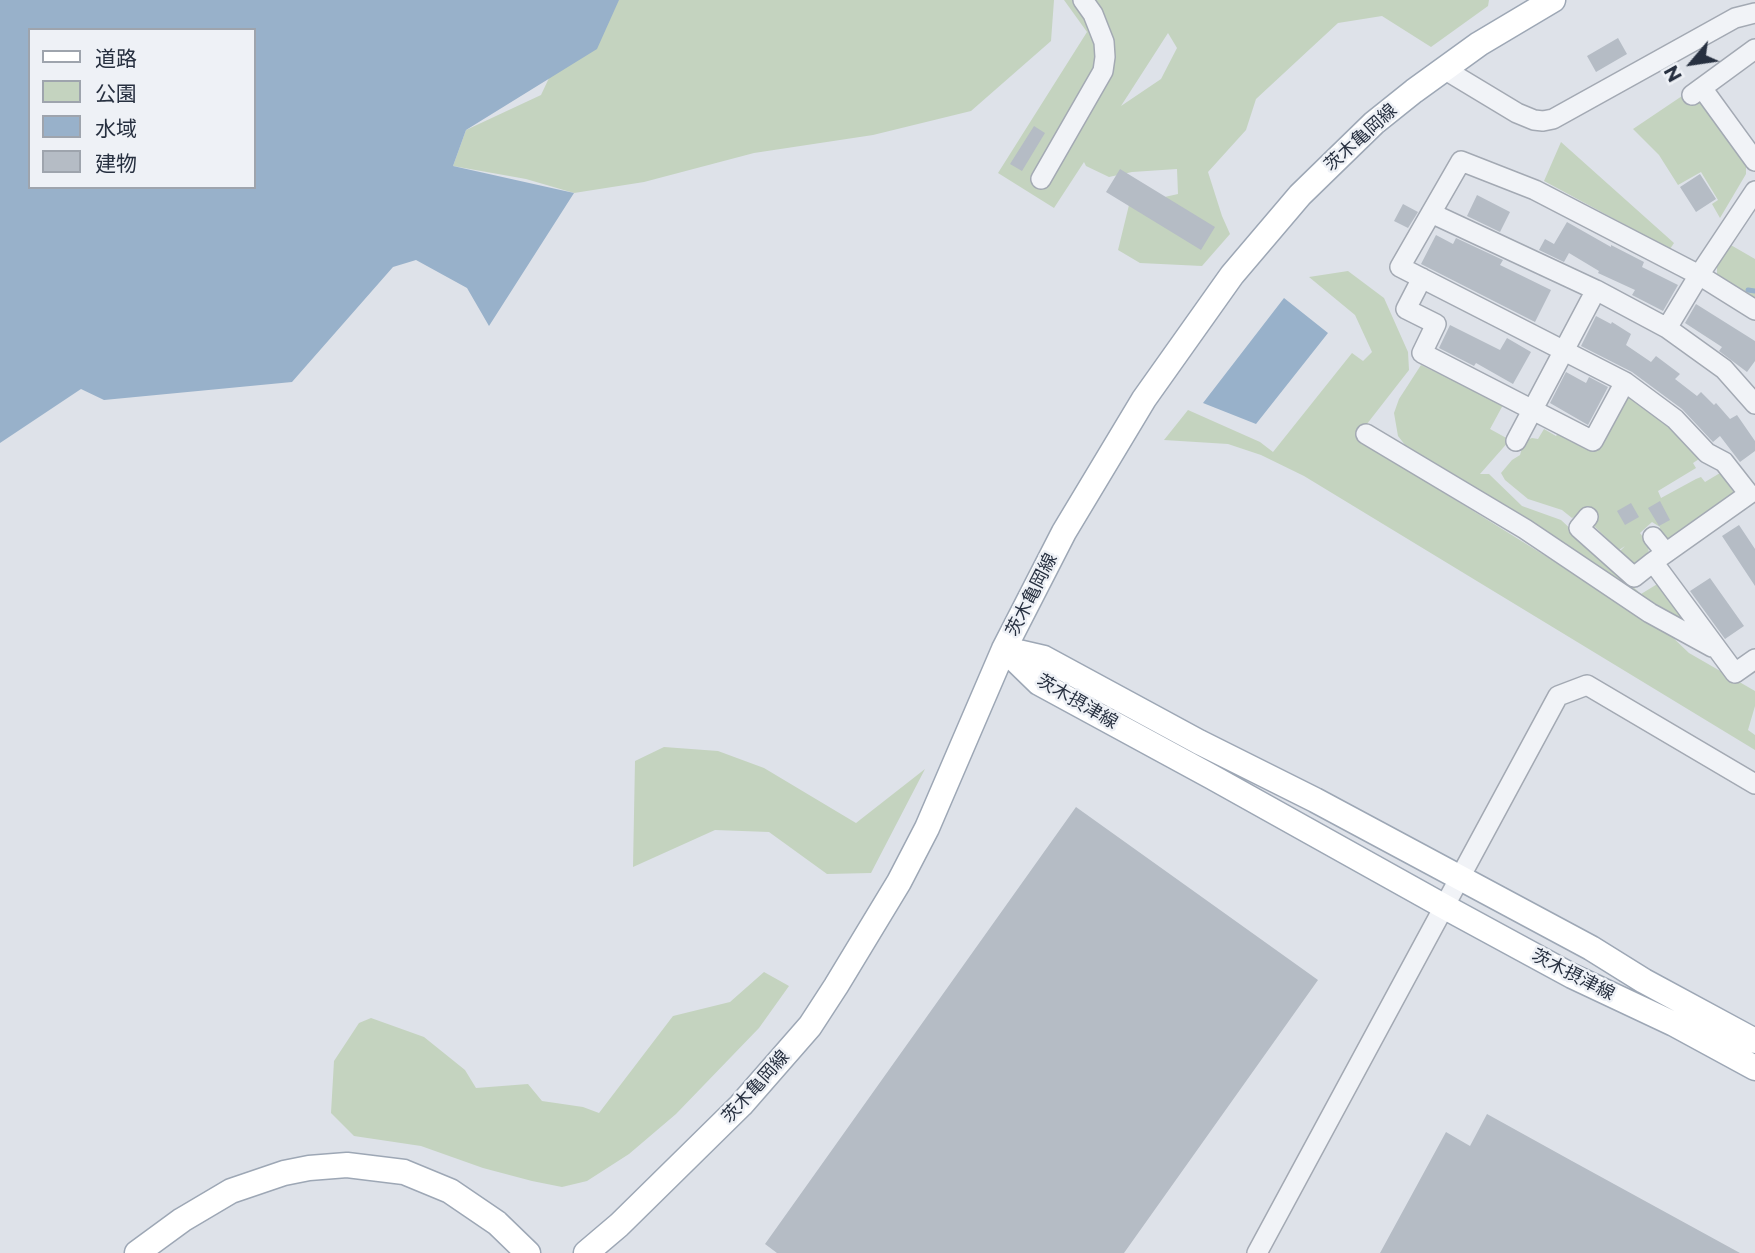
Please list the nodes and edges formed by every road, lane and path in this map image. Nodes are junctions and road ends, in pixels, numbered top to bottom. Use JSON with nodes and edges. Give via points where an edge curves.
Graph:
{"nodes":[{"id":1,"x":1083,"y":0,"type":"edge"},
{"id":2,"x":1553,"y":0,"type":"edge"},
{"id":3,"x":1755,"y":13,"type":"edge"},
{"id":4,"x":1755,"y":49,"type":"edge"},
{"id":5,"x":1444,"y":69,"type":"junction"},
{"id":6,"x":1755,"y":161,"type":"edge"},
{"id":7,"x":1041,"y":179,"type":"dead end"},
{"id":8,"x":1755,"y":191,"type":"edge"},
{"id":9,"x":1431,"y":212,"type":"junction"},
{"id":10,"x":1699,"y":275,"type":"junction"},
{"id":11,"x":1422,"y":278,"type":"junction"},
{"id":12,"x":1596,"y":290,"type":"junction"},
{"id":13,"x":1755,"y":310,"type":"edge"},
{"id":14,"x":1667,"y":328,"type":"junction"},
{"id":15,"x":1564,"y":350,"type":"junction"},
{"id":16,"x":1625,"y":382,"type":"junction"},
{"id":17,"x":1755,"y":404,"type":"edge"},
{"id":18,"x":1533,"y":409,"type":"junction"},
{"id":19,"x":1371,"y":442,"type":"dead end"},
{"id":20,"x":1516,"y":442,"type":"dead end"},
{"id":21,"x":1753,"y":495,"type":"edge"},
{"id":22,"x":1588,"y":517,"type":"dead end"},
{"id":23,"x":1653,"y":537,"type":"dead end"},
{"id":24,"x":1659,"y":557,"type":"junction"},
{"id":25,"x":1004,"y":649,"type":"junction"},
{"id":26,"x":1719,"y":651,"type":"junction"},
{"id":27,"x":1755,"y":660,"type":"edge"},
{"id":28,"x":1755,"y":784,"type":"edge"},
{"id":29,"x":1461,"y":879,"type":"junction"},
{"id":30,"x":1445,"y":907,"type":"junction"},
{"id":31,"x":1755,"y":1041,"type":"edge"},
{"id":32,"x":1755,"y":1068,"type":"edge"},
{"id":33,"x":137,"y":1253,"type":"edge"},
{"id":34,"x":528,"y":1253,"type":"edge"},
{"id":35,"x":586,"y":1253,"type":"edge"},
{"id":36,"x":1257,"y":1253,"type":"edge"}],
"edges":[{"from":1,"to":7,"type":"street","via":[[1104,42],[1103,72]]},
{"from":2,"to":5,"type":"main road","name":"茨木亀岡線"},
{"from":3,"to":5,"type":"street","via":[[1734,18],[1543,121],[1517,113]]},
{"from":4,"to":6,"type":"street","via":[[1696,92]]},
{"from":5,"to":25,"type":"main road","name":"茨木亀岡線","via":[[1322,171],[1220,291],[1122,433]]},
{"from":8,"to":10,"type":"street"},
{"from":9,"to":10,"type":"street","via":[[1461,161],[1535,190]]},
{"from":9,"to":11,"type":"street","via":[[1400,267]]},
{"from":9,"to":12,"type":"street"},
{"from":10,"to":13,"type":"street"},
{"from":10,"to":14,"type":"street"},
{"from":11,"to":15,"type":"street"},
{"from":11,"to":18,"type":"street","via":[[1406,309],[1436,324],[1422,353]]},
{"from":12,"to":14,"type":"street"},
{"from":12,"to":15,"type":"street"},
{"from":14,"to":17,"type":"street","via":[[1724,369]]},
{"from":15,"to":16,"type":"street"},
{"from":15,"to":18,"type":"street"},
{"from":16,"to":18,"type":"street","via":[[1593,441]]},
{"from":16,"to":21,"type":"street","via":[[1675,419],[1707,453],[1724,462]]},
{"from":18,"to":20,"type":"street"},
{"from":19,"to":26,"type":"street","via":[[1525,529],[1650,613]]},
{"from":21,"to":24,"type":"street"},
{"from":22,"to":24,"type":"street","via":[[1579,528],[1634,577]]},
{"from":23,"to":24,"type":"street"},
{"from":24,"to":26,"type":"street"},
{"from":25,"to":29,"type":"main road","name":"茨木摂津線","via":[[1045,658]]},
{"from":25,"to":30,"type":"main road","name":"茨木摂津線","via":[[1039,683]]},
{"from":25,"to":35,"type":"main road","name":"茨木亀岡線","via":[[927,828],[810,1026],[741,1105]]},
{"from":26,"to":27,"type":"street","via":[[1735,673]]},
{"from":28,"to":29,"type":"street","via":[[1587,685],[1558,696]]},
{"from":29,"to":30,"type":"street"},
{"from":29,"to":31,"type":"main road","name":"茨木摂津線"},
{"from":30,"to":32,"type":"main road","name":"茨木摂津線"},
{"from":30,"to":36,"type":"street"},
{"from":33,"to":34,"type":"main road","via":[[206,1204],[256,1181],[309,1168],[367,1166],[404,1172],[450,1191],[497,1223]]}]}
